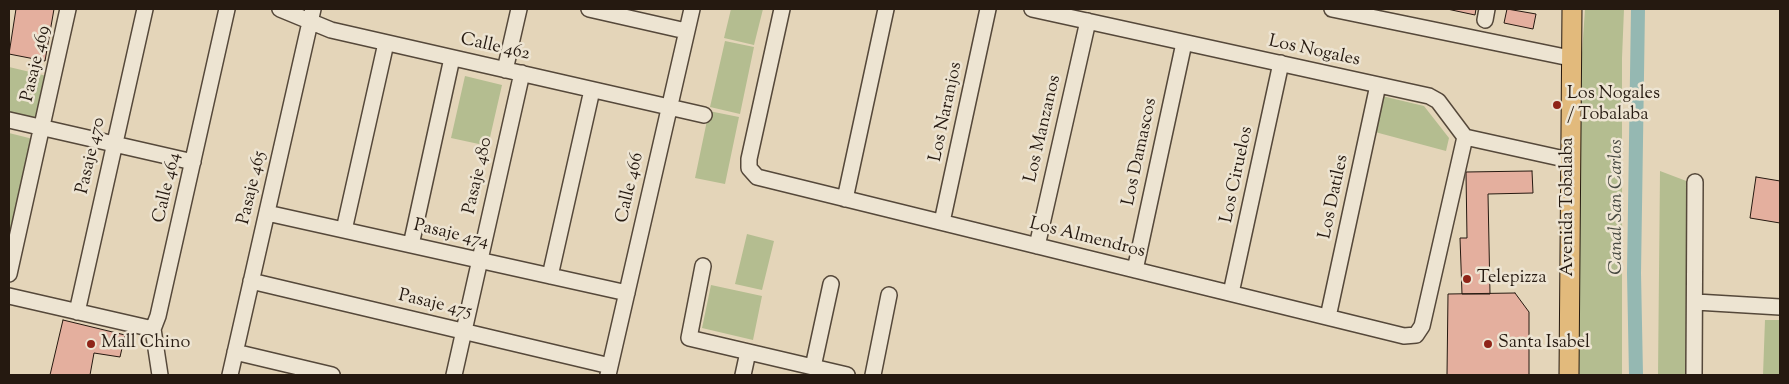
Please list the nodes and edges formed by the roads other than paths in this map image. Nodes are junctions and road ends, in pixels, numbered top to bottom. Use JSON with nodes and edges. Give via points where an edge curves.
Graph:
{"nodes":[{"id":1,"x":68,"y":9,"type":"edge"},
{"id":2,"x":145,"y":9,"type":"edge"},
{"id":3,"x":227,"y":9,"type":"edge"},
{"id":4,"x":280,"y":9,"type":"edge"},
{"id":5,"x":519,"y":9,"type":"edge"},
{"id":6,"x":589,"y":9,"type":"edge"},
{"id":7,"x":692,"y":9,"type":"edge"},
{"id":8,"x":782,"y":9,"type":"edge"},
{"id":9,"x":886,"y":9,"type":"edge"},
{"id":10,"x":988,"y":9,"type":"edge"},
{"id":11,"x":1032,"y":9,"type":"edge"},
{"id":12,"x":1332,"y":9,"type":"edge"},
{"id":13,"x":1572,"y":9,"type":"edge"},
{"id":14,"x":311,"y":15,"type":"edge"},
{"id":15,"x":1088,"y":21,"type":"junction"},
{"id":16,"x":686,"y":31,"type":"junction"},
{"id":17,"x":386,"y":43,"type":"junction"},
{"id":18,"x":1184,"y":43,"type":"junction"},
{"id":19,"x":452,"y":58,"type":"junction"},
{"id":20,"x":1570,"y":58,"type":"junction"},
{"id":21,"x":1281,"y":64,"type":"junction"},
{"id":22,"x":505,"y":70,"type":"junction"},
{"id":23,"x":522,"y":74,"type":"junction"},
{"id":24,"x":1378,"y":85,"type":"junction"},
{"id":25,"x":592,"y":90,"type":"junction"},
{"id":26,"x":669,"y":107,"type":"junction"},
{"id":27,"x":704,"y":115,"type":"dead end"},
{"id":28,"x":9,"y":120,"type":"edge"},
{"id":29,"x":42,"y":127,"type":"junction"},
{"id":30,"x":1465,"y":137,"type":"junction"},
{"id":31,"x":114,"y":144,"type":"junction"},
{"id":32,"x":1569,"y":160,"type":"junction"},
{"id":33,"x":193,"y":162,"type":"junction"},
{"id":34,"x":1695,"y":182,"type":"dead end"},
{"id":35,"x":844,"y":198,"type":"junction"},
{"id":36,"x":267,"y":213,"type":"junction"},
{"id":37,"x":942,"y":222,"type":"junction"},
{"id":38,"x":344,"y":230,"type":"junction"},
{"id":39,"x":411,"y":245,"type":"junction"},
{"id":40,"x":1037,"y":246,"type":"junction"},
{"id":41,"x":480,"y":260,"type":"junction"},
{"id":42,"x":703,"y":266,"type":"dead end"},
{"id":43,"x":1135,"y":270,"type":"junction"},
{"id":44,"x":9,"y":274,"type":"edge"},
{"id":45,"x":550,"y":276,"type":"junction"},
{"id":46,"x":251,"y":281,"type":"junction"},
{"id":47,"x":831,"y":284,"type":"dead end"},
{"id":48,"x":626,"y":294,"type":"junction"},
{"id":49,"x":1231,"y":294,"type":"junction"},
{"id":50,"x":889,"y":295,"type":"dead end"},
{"id":51,"x":9,"y":296,"type":"edge"},
{"id":52,"x":1696,"y":302,"type":"junction"},
{"id":53,"x":1780,"y":307,"type":"edge"},
{"id":54,"x":77,"y":312,"type":"junction"},
{"id":55,"x":1328,"y":317,"type":"junction"},
{"id":56,"x":153,"y":329,"type":"junction"},
{"id":57,"x":464,"y":331,"type":"junction"},
{"id":58,"x":235,"y":352,"type":"junction"},
{"id":59,"x":748,"y":352,"type":"junction"},
{"id":60,"x":813,"y":367,"type":"junction"},
{"id":61,"x":609,"y":371,"type":"edge"},
{"id":62,"x":160,"y":375,"type":"edge"},
{"id":63,"x":230,"y":375,"type":"edge"},
{"id":64,"x":332,"y":375,"type":"edge"},
{"id":65,"x":454,"y":375,"type":"edge"},
{"id":66,"x":743,"y":375,"type":"edge"},
{"id":67,"x":847,"y":375,"type":"edge"},
{"id":68,"x":873,"y":375,"type":"edge"},
{"id":69,"x":1569,"y":375,"type":"edge"},
{"id":70,"x":1694,"y":375,"type":"edge"}],
"edges":[{"from":1,"to":29,"type":"street","name":"Pasaje 469"},
{"from":2,"to":31,"type":"street","name":"Pasaje 470"},
{"from":3,"to":33,"type":"street","name":"Calle 464"},
{"from":4,"to":14,"type":"street","name":"Calle 462"},
{"from":5,"to":22,"type":"street"},
{"from":6,"to":16,"type":"street"},
{"from":7,"to":16,"type":"street","name":"Calle 466"},
{"from":8,"to":35,"type":"street","name":"Los Almendros","via":[[749,168],[761,178]]},
{"from":9,"to":35,"type":"street"},
{"from":10,"to":37,"type":"street","name":"Los Naranjos"},
{"from":11,"to":15,"type":"street","name":"Los Nogales"},
{"from":12,"to":20,"type":"street"},
{"from":13,"to":20,"type":"main road","name":"Avenida Tobalaba"},
{"from":14,"to":17,"type":"street","name":"Calle 462","via":[[331,30]]},
{"from":14,"to":36,"type":"street","name":"Pasaje 465"},
{"from":15,"to":18,"type":"street","name":"Los Nogales"},
{"from":15,"to":40,"type":"street","name":"Los Manzanos"},
{"from":16,"to":26,"type":"street","name":"Calle 466"},
{"from":17,"to":19,"type":"street","name":"Calle 462"},
{"from":17,"to":38,"type":"street"},
{"from":18,"to":21,"type":"street","name":"Los Nogales"},
{"from":18,"to":43,"type":"street","name":"Los Damascos"},
{"from":19,"to":22,"type":"street","name":"Calle 462"},
{"from":19,"to":39,"type":"street"},
{"from":20,"to":32,"type":"main road","name":"Avenida Tobalaba"},
{"from":21,"to":24,"type":"street","name":"Los Nogales"},
{"from":21,"to":49,"type":"street","name":"Los Ciruelos"},
{"from":22,"to":23,"type":"street","name":"Calle 462"},
{"from":23,"to":25,"type":"street","name":"Calle 462"},
{"from":23,"to":41,"type":"street","name":"Pasaje 480"},
{"from":24,"to":30,"type":"street","name":"Los Nogales","via":[[1434,98]]},
{"from":24,"to":55,"type":"street","name":"Los Datiles"},
{"from":25,"to":26,"type":"street","name":"Calle 462"},
{"from":25,"to":45,"type":"street"},
{"from":26,"to":27,"type":"street","name":"Calle 462"},
{"from":26,"to":48,"type":"street","name":"Calle 466"},
{"from":28,"to":29,"type":"street"},
{"from":29,"to":31,"type":"street"},
{"from":29,"to":44,"type":"street","name":"Pasaje 469"},
{"from":30,"to":32,"type":"street"},
{"from":30,"to":55,"type":"street","name":"Los Almendros","via":[[1422,326],[1416,335],[1404,336]]},
{"from":31,"to":33,"type":"street"},
{"from":31,"to":54,"type":"street","name":"Pasaje 470"},
{"from":32,"to":69,"type":"main road","name":"Avenida Tobalaba"},
{"from":33,"to":56,"type":"street","name":"Calle 464"},
{"from":34,"to":52,"type":"street"},
{"from":35,"to":37,"type":"street","name":"Los Almendros"},
{"from":36,"to":38,"type":"street","name":"Pasaje 474"},
{"from":36,"to":46,"type":"street","name":"Pasaje 465"},
{"from":37,"to":40,"type":"street","name":"Los Almendros"},
{"from":38,"to":39,"type":"street","name":"Pasaje 474"},
{"from":39,"to":41,"type":"street","name":"Pasaje 474"},
{"from":40,"to":43,"type":"street","name":"Los Almendros"},
{"from":41,"to":45,"type":"street","name":"Pasaje 474"},
{"from":41,"to":57,"type":"street","name":"Pasaje 480"},
{"from":42,"to":59,"type":"street","via":[[689,338]]},
{"from":43,"to":49,"type":"street","name":"Los Almendros"},
{"from":45,"to":48,"type":"street","name":"Pasaje 474"},
{"from":46,"to":57,"type":"street","name":"Pasaje 475"},
{"from":46,"to":58,"type":"street","name":"Pasaje 465"},
{"from":47,"to":60,"type":"street"},
{"from":48,"to":61,"type":"street","name":"Calle 466"},
{"from":49,"to":55,"type":"street","name":"Los Almendros"},
{"from":50,"to":68,"type":"street"},
{"from":51,"to":54,"type":"street"},
{"from":52,"to":53,"type":"street"},
{"from":52,"to":70,"type":"street"},
{"from":54,"to":56,"type":"street"},
{"from":56,"to":62,"type":"street","name":"Calle 464"},
{"from":57,"to":61,"type":"street","name":"Pasaje 475"},
{"from":57,"to":65,"type":"street","name":"Pasaje 480"},
{"from":58,"to":63,"type":"street","name":"Pasaje 465"},
{"from":58,"to":64,"type":"street"},
{"from":59,"to":60,"type":"street"},
{"from":59,"to":66,"type":"street"},
{"from":60,"to":67,"type":"street"}]}
